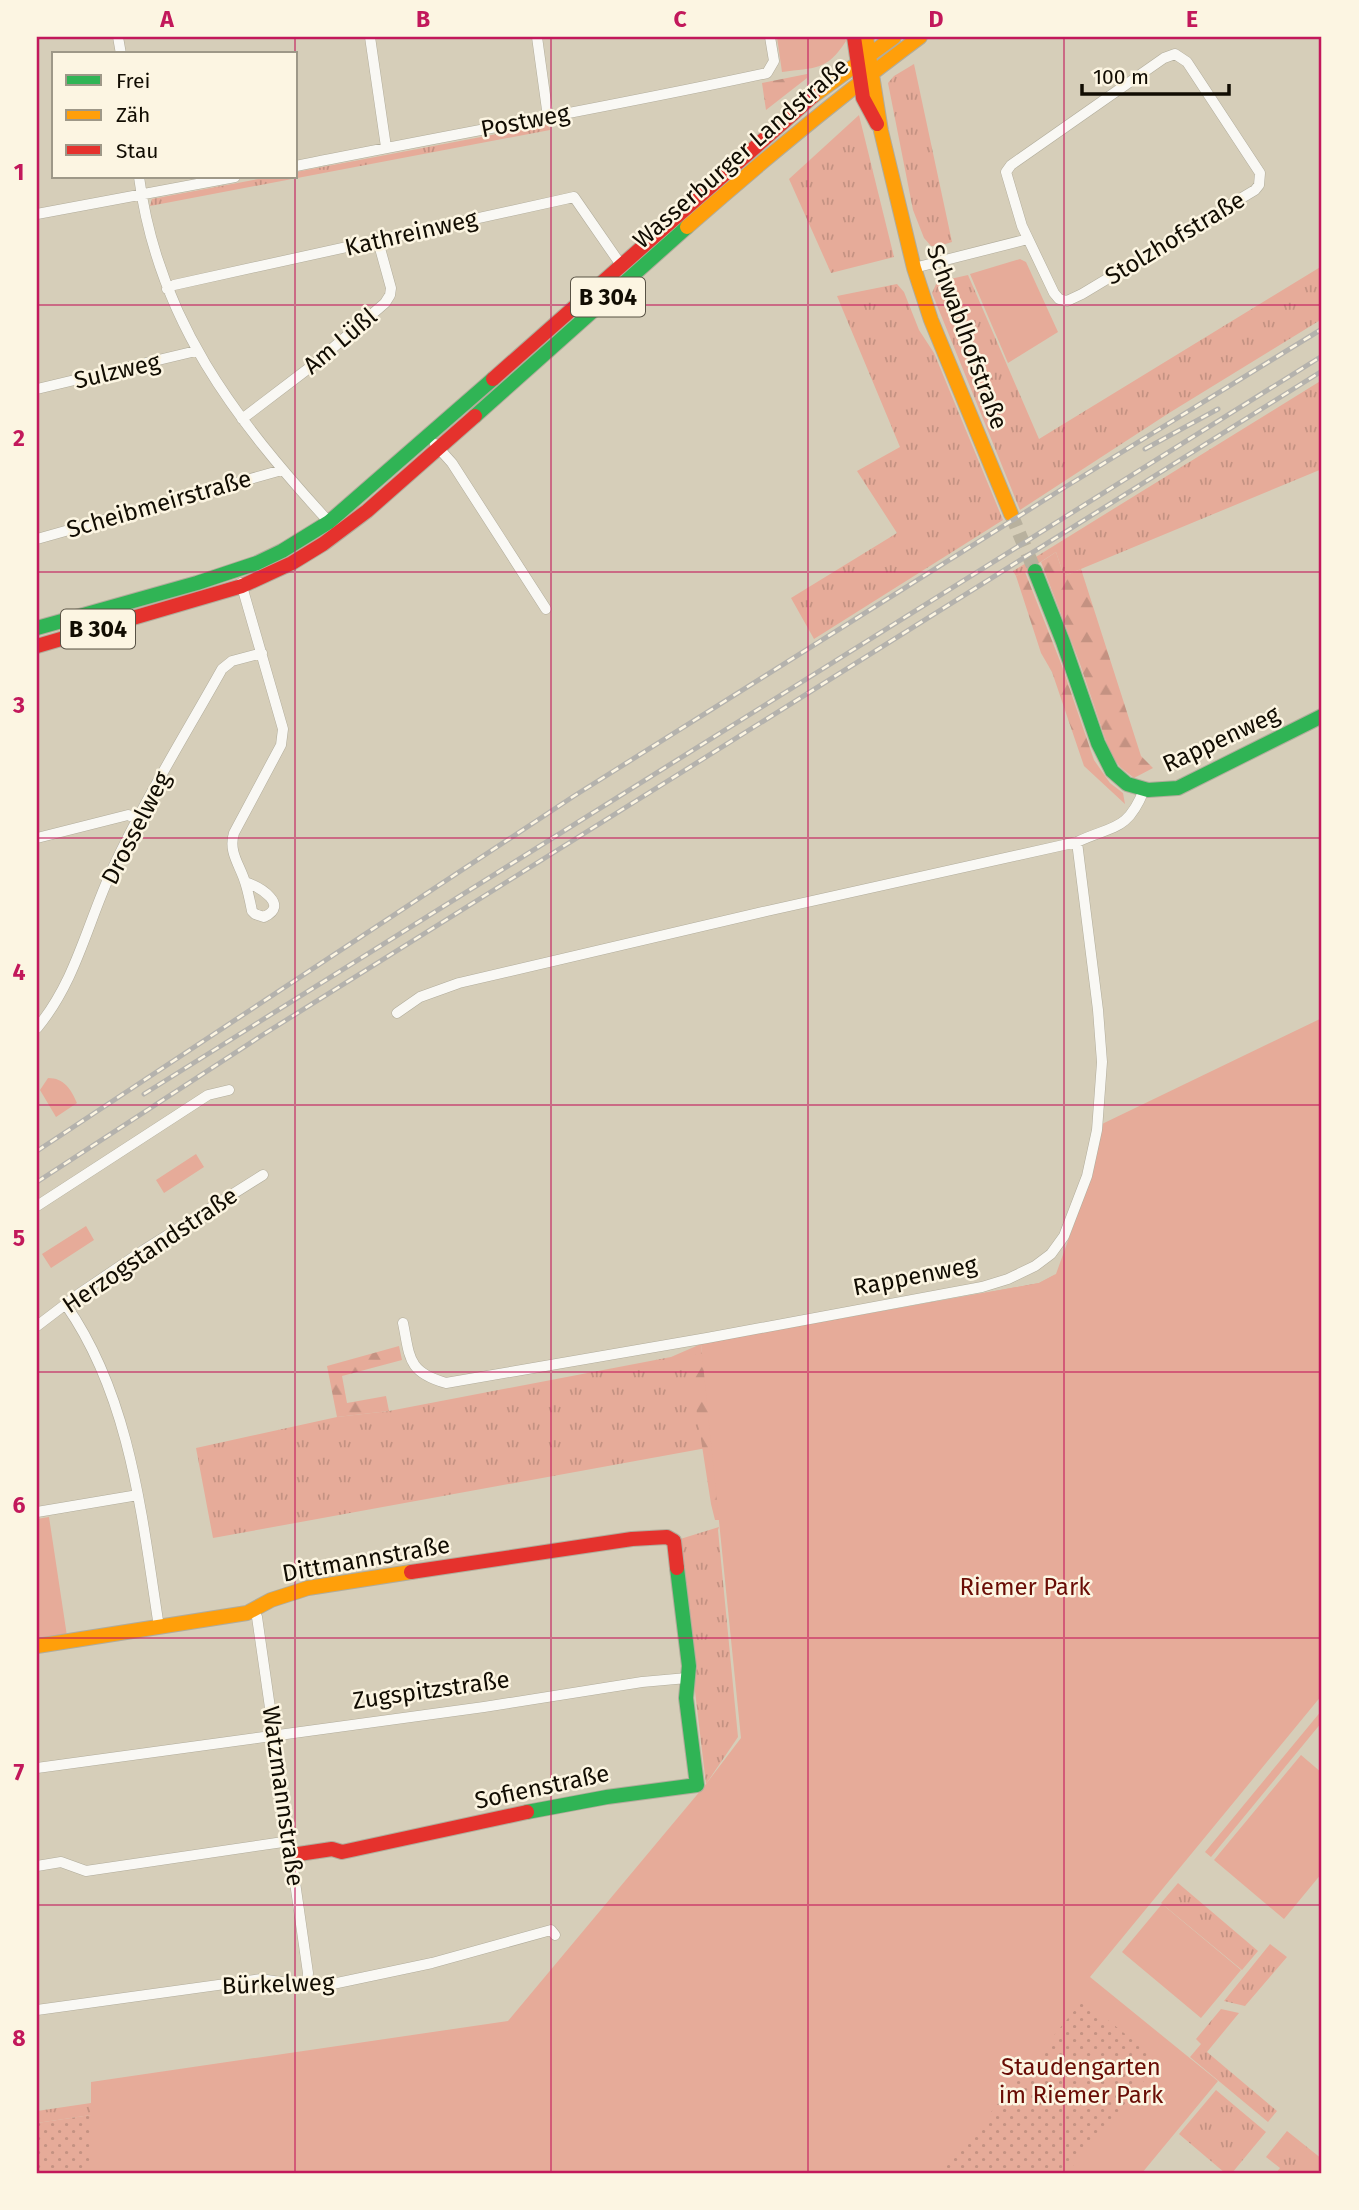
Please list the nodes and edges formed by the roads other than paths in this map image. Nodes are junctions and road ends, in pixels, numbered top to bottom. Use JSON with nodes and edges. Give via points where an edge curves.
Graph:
{"nodes":[{"id":1,"x":370,"y":37,"type":"edge"},
{"id":2,"x":537,"y":37,"type":"edge"},
{"id":3,"x":770,"y":37,"type":"edge"},
{"id":4,"x":853,"y":37,"type":"edge"},
{"id":5,"x":866,"y":37,"type":"edge"},
{"id":6,"x":894,"y":37,"type":"edge"},
{"id":7,"x":919,"y":37,"type":"edge"},
{"id":8,"x":870,"y":54,"type":"junction"},
{"id":9,"x":857,"y":64,"type":"junction"},
{"id":10,"x":872,"y":71,"type":"junction"},
{"id":11,"x":860,"y":80,"type":"junction"},
{"id":12,"x":548,"y":117,"type":"junction"},
{"id":13,"x":881,"y":131,"type":"junction"},
{"id":14,"x":386,"y":147,"type":"junction"},
{"id":15,"x":298,"y":166,"type":"edge"},
{"id":16,"x":139,"y":178,"type":"edge"},
{"id":17,"x":229,"y":178,"type":"edge"},
{"id":18,"x":141,"y":194,"type":"junction"},
{"id":19,"x":37,"y":214,"type":"edge"},
{"id":20,"x":1028,"y":239,"type":"junction"},
{"id":21,"x":378,"y":241,"type":"junction"},
{"id":22,"x":621,"y":265,"type":"junction"},
{"id":23,"x":914,"y":268,"type":"junction"},
{"id":24,"x":167,"y":289,"type":"junction"},
{"id":25,"x":196,"y":351,"type":"junction"},
{"id":26,"x":37,"y":389,"type":"edge"},
{"id":27,"x":242,"y":419,"type":"junction"},
{"id":28,"x":428,"y":436,"type":"junction"},
{"id":29,"x":439,"y":447,"type":"junction"},
{"id":30,"x":282,"y":470,"type":"junction"},
{"id":31,"x":1011,"y":514,"type":"tunnel mouth"},
{"id":32,"x":330,"y":522,"type":"junction"},
{"id":33,"x":37,"y":539,"type":"edge"},
{"id":34,"x":238,"y":570,"type":"junction"},
{"id":35,"x":1035,"y":570,"type":"tunnel mouth"},
{"id":36,"x":242,"y":586,"type":"junction"},
{"id":37,"x":546,"y":609,"type":"dead end"},
{"id":38,"x":37,"y":628,"type":"edge"},
{"id":39,"x":37,"y":646,"type":"edge"},
{"id":40,"x":262,"y":653,"type":"junction"},
{"id":41,"x":1322,"y":716,"type":"edge"},
{"id":42,"x":1144,"y":790,"type":"junction"},
{"id":43,"x":138,"y":819,"type":"junction"},
{"id":44,"x":37,"y":838,"type":"edge"},
{"id":45,"x":1077,"y":842,"type":"junction"},
{"id":46,"x":245,"y":882,"type":"dead end"},
{"id":47,"x":397,"y":1013,"type":"dead end"},
{"id":48,"x":37,"y":1028,"type":"edge"},
{"id":49,"x":229,"y":1090,"type":"dead end"},
{"id":50,"x":263,"y":1175,"type":"dead end"},
{"id":51,"x":37,"y":1206,"type":"edge"},
{"id":52,"x":66,"y":1305,"type":"junction"},
{"id":53,"x":403,"y":1323,"type":"dead end"},
{"id":54,"x":37,"y":1326,"type":"edge"},
{"id":55,"x":138,"y":1495,"type":"junction"},
{"id":56,"x":37,"y":1512,"type":"edge"},
{"id":57,"x":253,"y":1611,"type":"junction"},
{"id":58,"x":159,"y":1627,"type":"junction"},
{"id":59,"x":37,"y":1646,"type":"edge"},
{"id":60,"x":687,"y":1678,"type":"junction"},
{"id":61,"x":274,"y":1736,"type":"junction"},
{"id":62,"x":37,"y":1768,"type":"edge"},
{"id":63,"x":291,"y":1848,"type":"junction"},
{"id":64,"x":37,"y":1866,"type":"edge"},
{"id":65,"x":555,"y":1935,"type":"dead end"},
{"id":66,"x":307,"y":1983,"type":"junction"},
{"id":67,"x":37,"y":2010,"type":"edge"}],
"edges":[{"from":1,"to":14,"type":"street"},
{"from":2,"to":12,"type":"street"},
{"from":3,"to":12,"type":"street","name":"Postweg","via":[[774,61],[767,73]]},
{"from":4,"to":9,"type":"street","name":"Schwablhofstraße"},
{"from":5,"to":8,"type":"street","name":"Schwablhofstraße"},
{"from":6,"to":8,"type":"street","name":"Wasserburger Landstraße","number":"B 304"},
{"from":7,"to":10,"type":"street","name":"Wasserburger Landstraße","number":"B 304"},
{"from":8,"to":9,"type":"street","name":"Wasserburger Landstraße","number":"B 304"},
{"from":8,"to":10,"type":"street","name":"Schwablhofstraße"},
{"from":9,"to":11,"type":"street","name":"Schwablhofstraße"},
{"from":9,"to":22,"type":"street","name":"Wasserburger Landstraße","number":"B 304","via":[[769,134]]},
{"from":10,"to":11,"type":"street","name":"Wasserburger Landstraße","number":"B 304"},
{"from":10,"to":13,"type":"street","name":"Schwablhofstraße"},
{"from":11,"to":13,"type":"street","name":"Schwablhofstraße","via":[[863,98]]},
{"from":11,"to":29,"type":"street","name":"Wasserburger Landstraße","number":"B 304"},
{"from":12,"to":14,"type":"street","name":"Postweg"},
{"from":13,"to":23,"type":"street","name":"Schwablhofstraße"},
{"from":14,"to":15,"type":"street","name":"Postweg"},
{"from":16,"to":18,"type":"street"},
{"from":17,"to":18,"type":"street"},
{"from":18,"to":19,"type":"street"},
{"from":18,"to":24,"type":"street"},
{"from":20,"to":20,"type":"street","name":"Stolzhofstraße","via":[[1054,293],[1067,301],[1255,190],[1259,173],[1187,62],[1175,54],[1011,165],[1006,172]]},
{"from":20,"to":23,"type":"street"},
{"from":21,"to":22,"type":"street","name":"Kathreinweg","via":[[575,197]]},
{"from":21,"to":24,"type":"street","name":"Kathreinweg"},
{"from":21,"to":27,"type":"street","name":"Am Lüßl","via":[[391,288],[385,303]]},
{"from":22,"to":28,"type":"street","name":"Wasserburger Landstraße","number":"B 304"},
{"from":23,"to":31,"type":"street","name":"Schwablhofstraße"},
{"from":24,"to":25,"type":"street"},
{"from":25,"to":26,"type":"street","name":"Sulzweg"},
{"from":25,"to":27,"type":"street"},
{"from":27,"to":30,"type":"street"},
{"from":28,"to":29,"type":"street"},
{"from":28,"to":32,"type":"street","name":"Wasserburger Landstraße","number":"B 304"},
{"from":29,"to":36,"type":"street","name":"Wasserburger Landstraße","number":"B 304","via":[[323,546]]},
{"from":29,"to":37,"type":"street"},
{"from":30,"to":32,"type":"street"},
{"from":30,"to":33,"type":"street","name":"Scheibmeirstraße"},
{"from":32,"to":34,"type":"street","name":"Wasserburger Landstraße","number":"B 304","via":[[282,551]]},
{"from":34,"to":36,"type":"street"},
{"from":34,"to":38,"type":"street","name":"Wasserburger Landstraße","number":"B 304"},
{"from":35,"to":42,"type":"street","via":[[1104,756],[1123,781]]},
{"from":36,"to":39,"type":"street","name":"Wasserburger Landstraße","number":"B 304"},
{"from":36,"to":40,"type":"street"},
{"from":40,"to":43,"type":"street","name":"Drosselweg","via":[[232,661],[222,669]]},
{"from":40,"to":46,"type":"street","via":[[283,737],[231,842]]},
{"from":41,"to":42,"type":"street","name":"Rappenweg","via":[[1178,788]]},
{"from":42,"to":45,"type":"street","name":"Rappenweg","via":[[1126,821]]},
{"from":43,"to":44,"type":"street","via":[[128,815]]},
{"from":43,"to":48,"type":"street","name":"Drosselweg","via":[[69,979]]},
{"from":45,"to":47,"type":"street","name":"Rappenweg","via":[[459,983],[420,997]]},
{"from":45,"to":53,"type":"street","name":"Rappenweg","via":[[1102,1062],[1097,1130],[1087,1176],[1064,1236],[1035,1266],[982,1287],[446,1383],[433,1380],[411,1362]]},
{"from":49,"to":51,"type":"street","via":[[208,1094]]},
{"from":50,"to":52,"type":"street","name":"Herzogstandstraße"},
{"from":52,"to":54,"type":"street","name":"Herzogstandstraße"},
{"from":52,"to":55,"type":"street","via":[[115,1402]]},
{"from":55,"to":56,"type":"street"},
{"from":55,"to":58,"type":"street"},
{"from":57,"to":58,"type":"street","name":"Dittmannstraße"},
{"from":57,"to":60,"type":"street","name":"Dittmannstraße","via":[[309,1588],[667,1537],[674,1541]]},
{"from":57,"to":61,"type":"street","name":"Watzmannstraße"},
{"from":58,"to":59,"type":"street","name":"Dittmannstraße"},
{"from":60,"to":61,"type":"street","name":"Zugspitzstraße"},
{"from":60,"to":63,"type":"street","name":"Sofienstraße","via":[[697,1785],[580,1800],[342,1852]]},
{"from":61,"to":62,"type":"street","name":"Zugspitzstraße"},
{"from":61,"to":63,"type":"street","name":"Watzmannstraße"},
{"from":63,"to":64,"type":"street","name":"Sofienstraße","via":[[86,1871],[61,1863]]},
{"from":63,"to":66,"type":"street","name":"Watzmannstraße"},
{"from":65,"to":66,"type":"street","name":"Bürkelweg","via":[[551,1930],[376,1976],[323,1986]]},
{"from":66,"to":67,"type":"street","name":"Bürkelweg","via":[[261,1979]]}]}
